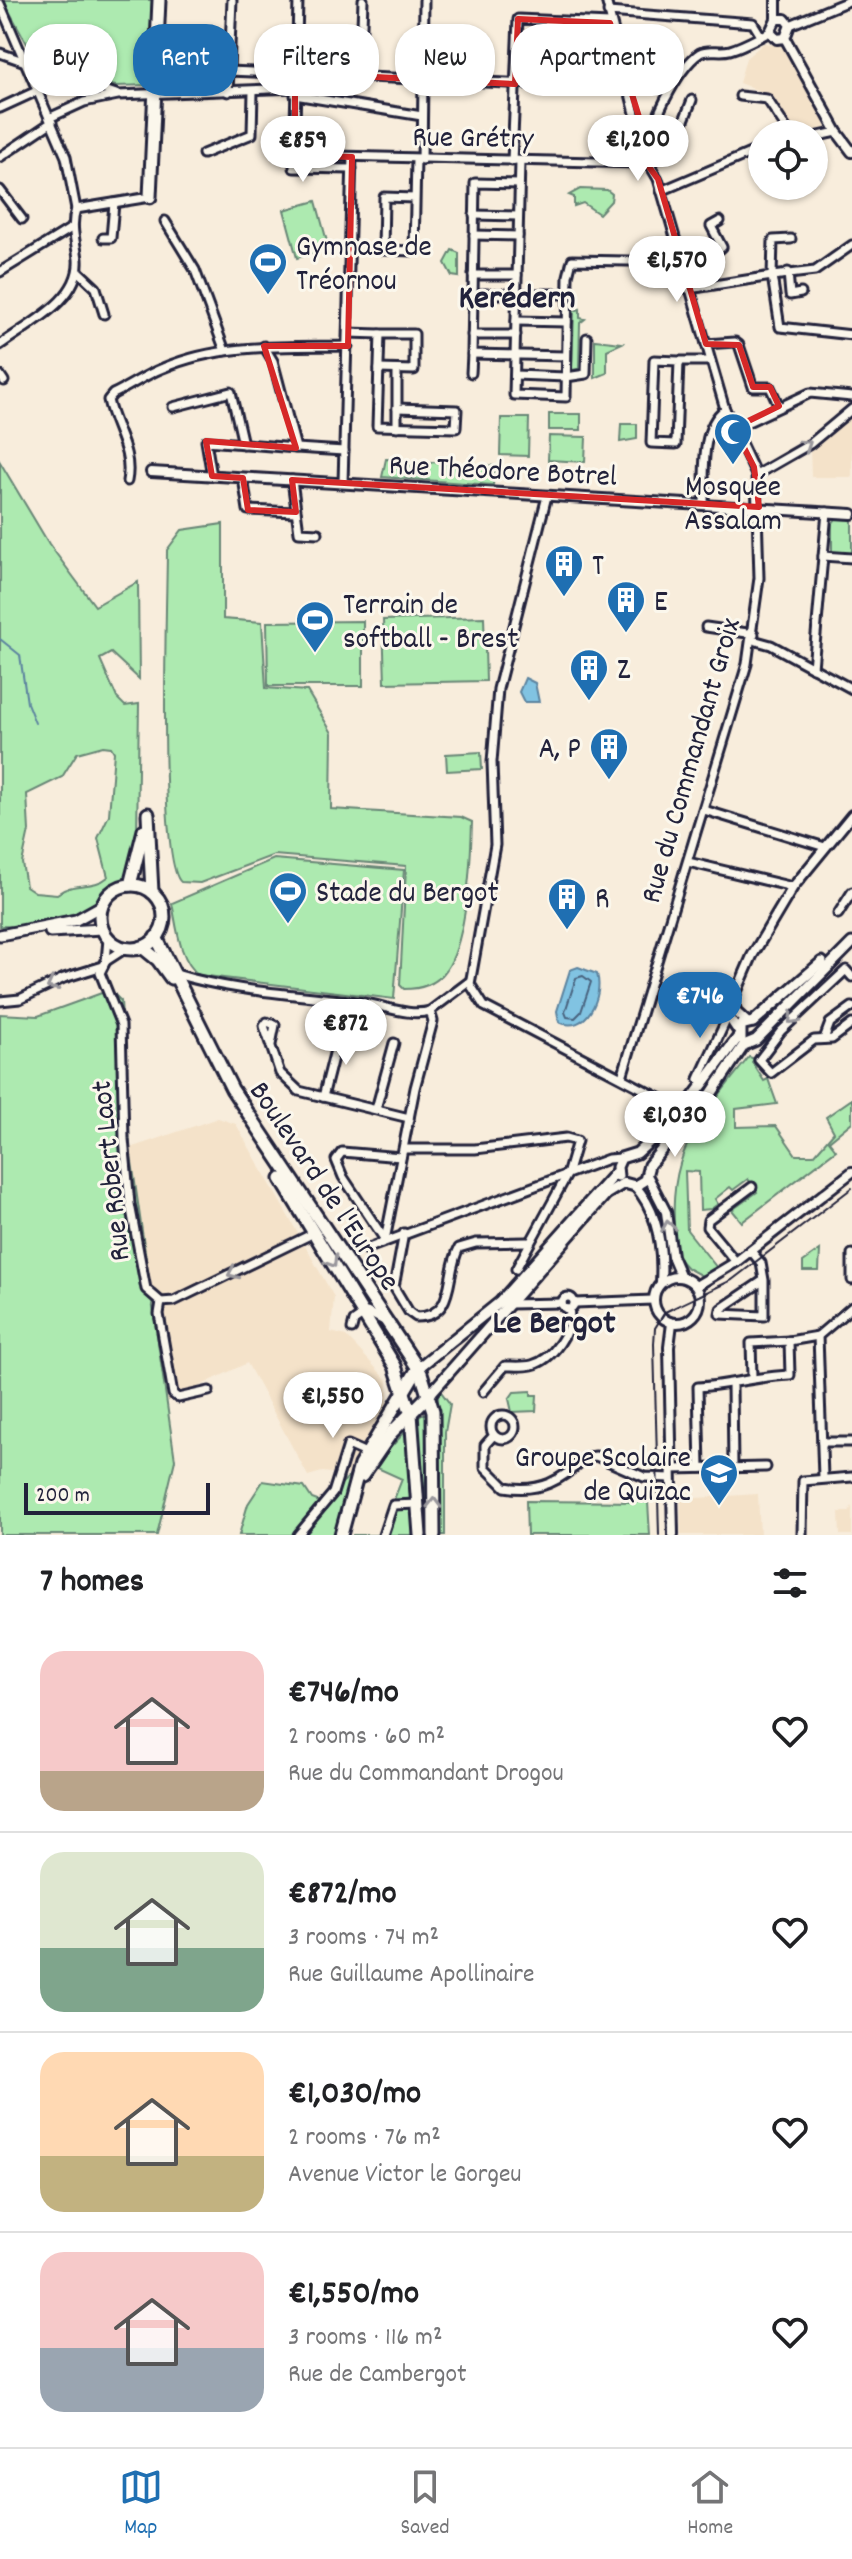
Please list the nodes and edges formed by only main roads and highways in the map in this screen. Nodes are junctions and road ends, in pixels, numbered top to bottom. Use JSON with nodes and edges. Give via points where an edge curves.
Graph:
{"nodes":[{"id":1,"x":159,"y":0,"type":"edge"},
{"id":2,"x":150,"y":197,"type":"road end"},
{"id":3,"x":130,"y":885,"type":"junction"},
{"id":4,"x":152,"y":892,"type":"junction"},
{"id":5,"x":101,"y":906,"type":"junction"},
{"id":6,"x":105,"y":934,"type":"junction"},
{"id":7,"x":0,"y":935,"type":"edge"},
{"id":8,"x":852,"y":936,"type":"edge"},
{"id":9,"x":156,"y":937,"type":"junction"},
{"id":10,"x":0,"y":942,"type":"edge"},
{"id":11,"x":852,"y":943,"type":"edge"},
{"id":12,"x":142,"y":947,"type":"junction"},
{"id":13,"x":750,"y":1022,"type":"junction"},
{"id":14,"x":759,"y":1034,"type":"junction"},
{"id":15,"x":742,"y":1037,"type":"junction"},
{"id":16,"x":677,"y":1113,"type":"junction"},
{"id":17,"x":692,"y":1119,"type":"junction"},
{"id":18,"x":682,"y":1129,"type":"junction"},
{"id":19,"x":637,"y":1153,"type":"junction"},
{"id":20,"x":618,"y":1165,"type":"junction"},
{"id":21,"x":649,"y":1165,"type":"junction"},
{"id":22,"x":630,"y":1184,"type":"junction"},
{"id":23,"x":418,"y":1368,"type":"junction"},
{"id":24,"x":403,"y":1388,"type":"junction"},
{"id":25,"x":430,"y":1394,"type":"junction"},
{"id":26,"x":411,"y":1414,"type":"junction"},
{"id":27,"x":344,"y":1535,"type":"edge"},
{"id":28,"x":420,"y":1535,"type":"edge"},
{"id":29,"x":434,"y":1535,"type":"edge"}],
"edges":[{"from":1,"to":2,"type":"main road"},
{"from":3,"to":4,"type":"main road"},
{"from":3,"to":4,"type":"main road","via":[[148,814]]},
{"from":3,"to":5,"type":"main road","via":[[112,891]]},
{"from":4,"to":9,"type":"main road","via":[[164,918]]},
{"from":5,"to":6,"type":"main road"},
{"from":5,"to":7,"type":"main road","via":[[76,920]]},
{"from":6,"to":10,"type":"main road","via":[[55,931]]},
{"from":6,"to":12,"type":"main road","via":[[126,948]]},
{"from":8,"to":13,"type":"main road"},
{"from":9,"to":12,"type":"main road"},
{"from":9,"to":23,"type":"main road","name":"Boulevard de l'Europe","via":[[232,1089]]},
{"from":11,"to":14,"type":"main road"},
{"from":12,"to":24,"type":"main road","name":"Boulevard de l'Europe","one_way":true,"via":[[169,975],[210,1062],[387,1349]]},
{"from":13,"to":14,"type":"main road"},
{"from":13,"to":15,"type":"main road"},
{"from":14,"to":15,"type":"main road"},
{"from":15,"to":16,"type":"main road"},
{"from":15,"to":17,"type":"main road"},
{"from":16,"to":17,"type":"main road"},
{"from":16,"to":18,"type":"main road"},
{"from":16,"to":19,"type":"main road"},
{"from":17,"to":18,"type":"main road"},
{"from":18,"to":21,"type":"main road"},
{"from":19,"to":20,"type":"main road"},
{"from":19,"to":21,"type":"main road"},
{"from":20,"to":22,"type":"main road"},
{"from":20,"to":23,"type":"main road","via":[[500,1302]]},
{"from":21,"to":22,"type":"main road","via":[[648,1177]]},
{"from":22,"to":25,"type":"main road","via":[[606,1194]]},
{"from":23,"to":24,"type":"main road"},
{"from":23,"to":25,"type":"main road","name":"Boulevard de l'Europe"},
{"from":24,"to":26,"type":"main road","name":"Boulevard de l'Europe"},
{"from":24,"to":27,"type":"main road","via":[[349,1492]]},
{"from":25,"to":26,"type":"main road"},
{"from":29,"to":25,"type":"main road","one_way":true},
{"from":26,"to":27,"type":"main road","via":[[366,1469]]},
{"from":26,"to":28,"type":"main road"}]}
